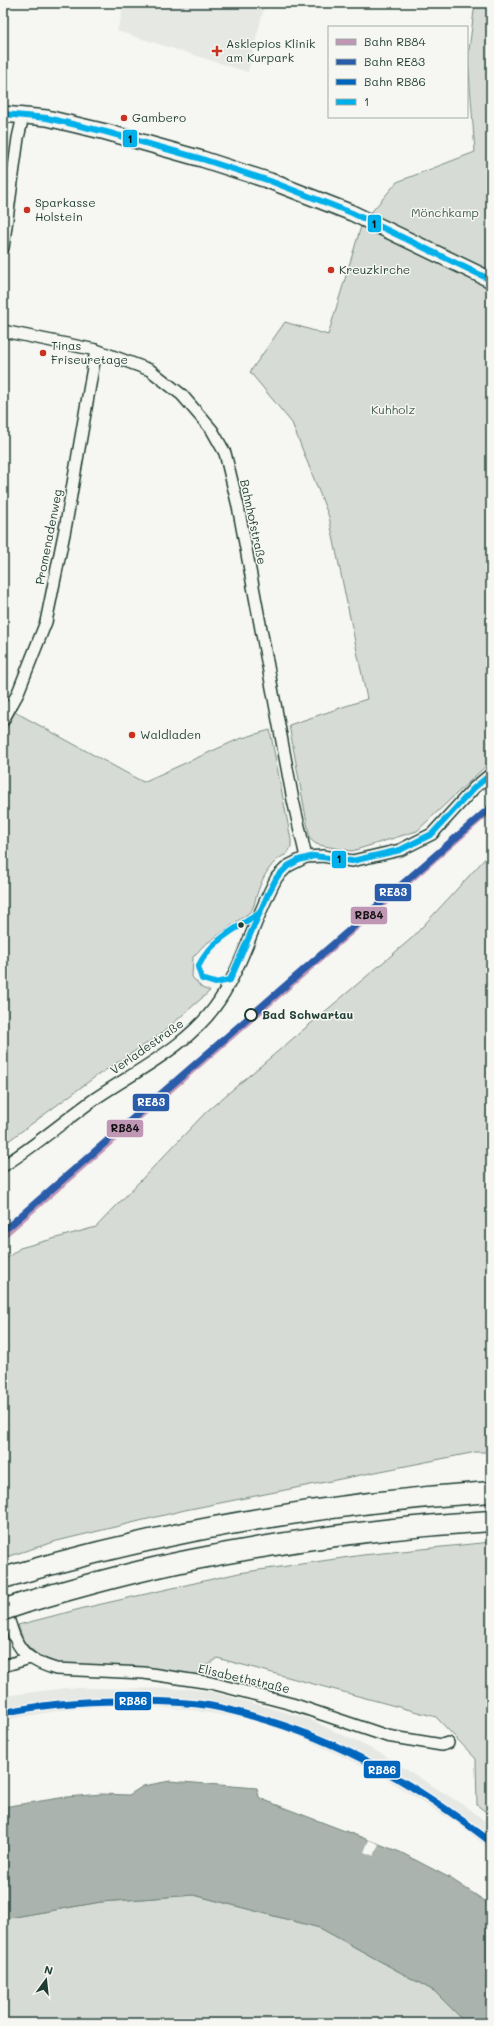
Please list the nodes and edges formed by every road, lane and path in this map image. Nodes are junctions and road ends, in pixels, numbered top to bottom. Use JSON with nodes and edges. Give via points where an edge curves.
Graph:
{"nodes":[{"id":1,"x":3,"y":114,"type":"edge"},
{"id":2,"x":23,"y":116,"type":"junction"},
{"id":3,"x":3,"y":248,"type":"edge"},
{"id":4,"x":491,"y":280,"type":"edge"},
{"id":5,"x":3,"y":331,"type":"edge"},
{"id":6,"x":96,"y":350,"type":"junction"},
{"id":7,"x":3,"y":720,"type":"edge"},
{"id":8,"x":491,"y":774,"type":"edge"},
{"id":9,"x":306,"y":857,"type":"junction"},
{"id":10,"x":3,"y":1166,"type":"edge"},
{"id":11,"x":491,"y":1492,"type":"edge"},
{"id":12,"x":491,"y":1521,"type":"edge"},
{"id":13,"x":3,"y":1578,"type":"edge"},
{"id":14,"x":3,"y":1602,"type":"edge"},
{"id":15,"x":3,"y":1610,"type":"edge"},
{"id":16,"x":30,"y":1658,"type":"junction"},
{"id":17,"x":3,"y":1666,"type":"edge"},
{"id":18,"x":448,"y":1743,"type":"dead end"}],
"edges":[{"from":1,"to":2,"type":"street"},
{"from":2,"to":3,"type":"street"},
{"from":2,"to":4,"type":"street","via":[[47,118],[106,132],[202,159],[270,182],[352,213]]},
{"from":5,"to":6,"type":"street","name":"Bahnhofstraße"},
{"from":6,"to":7,"type":"street","name":"Promenadenweg","via":[[46,622]]},
{"from":6,"to":9,"type":"street","name":"Bahnhofstraße","via":[[150,370],[168,382],[199,413],[225,453],[238,506],[291,793]]},
{"from":8,"to":9,"type":"street","name":"Verladestraße","via":[[474,788],[432,834],[400,850],[352,861],[323,856]]},
{"from":9,"to":10,"type":"street","name":"Verladestraße","via":[[288,866],[277,877],[230,980],[208,1016],[160,1057],[96,1098]]},
{"from":11,"to":13,"type":"highway","via":[[373,1502],[262,1517],[168,1535]]},
{"from":12,"to":15,"type":"highway","bridge":true,"via":[[348,1533],[190,1560],[112,1578]]},
{"from":14,"to":16,"type":"street","name":"Elisabethstraße","via":[[18,1647]]},
{"from":16,"to":17,"type":"street"},
{"from":16,"to":18,"type":"street","name":"Elisabethstraße","via":[[41,1665],[56,1669],[144,1673],[211,1683],[292,1704],[387,1736],[442,1746]]}]}
